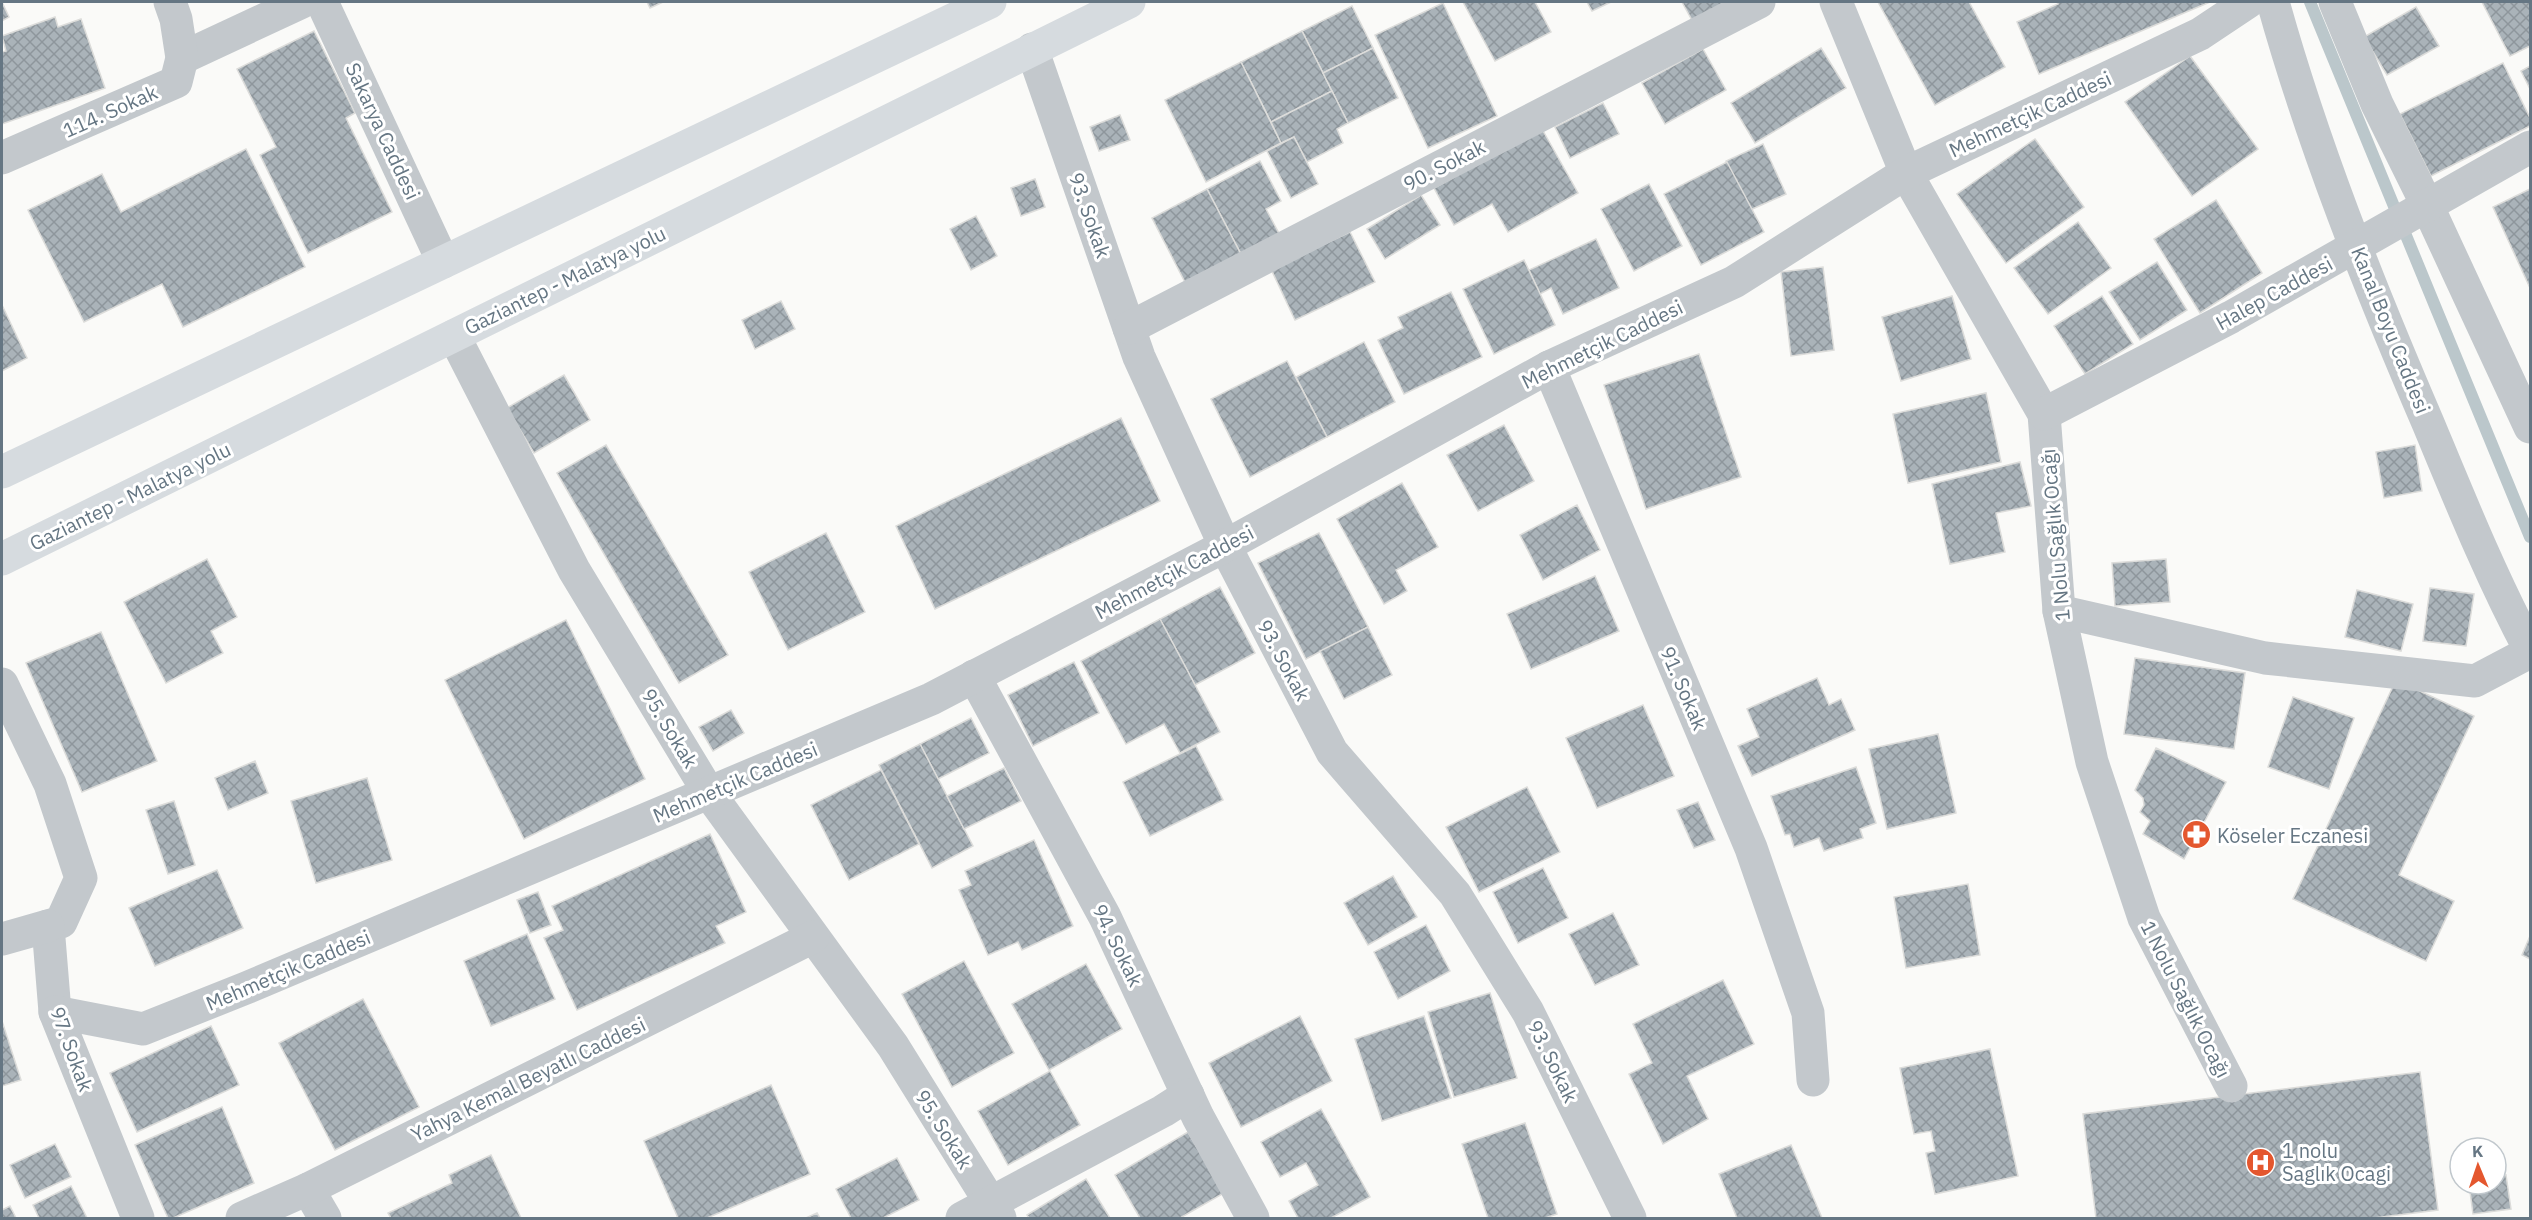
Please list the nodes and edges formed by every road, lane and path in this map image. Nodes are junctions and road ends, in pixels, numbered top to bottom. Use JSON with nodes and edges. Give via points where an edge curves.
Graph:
{"nodes":[{"id":1,"x":170,"y":2,"type":"edge"},
{"id":2,"x":302,"y":2,"type":"edge"},
{"id":3,"x":322,"y":2,"type":"edge"},
{"id":4,"x":990,"y":2,"type":"edge"},
{"id":5,"x":1129,"y":2,"type":"edge"},
{"id":6,"x":1759,"y":2,"type":"edge"},
{"id":7,"x":1836,"y":2,"type":"edge"},
{"id":8,"x":2248,"y":2,"type":"edge"},
{"id":9,"x":2273,"y":2,"type":"edge"},
{"id":10,"x":2335,"y":2,"type":"edge"},
{"id":11,"x":1032,"y":50,"type":"junction"},
{"id":12,"x":182,"y":58,"type":"junction"},
{"id":13,"x":2530,"y":147,"type":"edge"},
{"id":14,"x":2,"y":159,"type":"edge"},
{"id":15,"x":1906,"y":173,"type":"junction"},
{"id":16,"x":2427,"y":205,"type":"junction"},
{"id":17,"x":2357,"y":246,"type":"junction"},
{"id":18,"x":443,"y":262,"type":"junction"},
{"id":19,"x":1129,"y":328,"type":"junction"},
{"id":20,"x":454,"y":336,"type":"junction"},
{"id":21,"x":1549,"y":367,"type":"junction"},
{"id":22,"x":2044,"y":414,"type":"junction"},
{"id":23,"x":2530,"y":427,"type":"edge"},
{"id":24,"x":2,"y":472,"type":"edge"},
{"id":25,"x":1225,"y":546,"type":"junction"},
{"id":26,"x":2,"y":559,"type":"edge"},
{"id":27,"x":2059,"y":611,"type":"junction"},
{"id":28,"x":2530,"y":651,"type":"edge"},
{"id":29,"x":974,"y":676,"type":"junction"},
{"id":30,"x":2,"y":684,"type":"edge"},
{"id":31,"x":709,"y":793,"type":"junction"},
{"id":32,"x":48,"y":926,"type":"junction"},
{"id":33,"x":813,"y":937,"type":"junction"},
{"id":34,"x":2,"y":939,"type":"edge"},
{"id":35,"x":55,"y":1012,"type":"junction"},
{"id":36,"x":1813,"y":1080,"type":"dead end"},
{"id":37,"x":2231,"y":1086,"type":"dead end"},
{"id":38,"x":1188,"y":1095,"type":"junction"},
{"id":39,"x":308,"y":1189,"type":"junction"},
{"id":40,"x":996,"y":1211,"type":"edge"},
{"id":41,"x":138,"y":1218,"type":"edge"},
{"id":42,"x":242,"y":1218,"type":"edge"},
{"id":43,"x":325,"y":1218,"type":"edge"},
{"id":44,"x":963,"y":1218,"type":"edge"},
{"id":45,"x":1253,"y":1218,"type":"edge"},
{"id":46,"x":1630,"y":1218,"type":"edge"}],
"edges":[{"from":1,"to":12,"type":"street"},
{"from":2,"to":12,"type":"street"},
{"from":3,"to":18,"type":"street","name":"Sakarya Caddesi"},
{"from":4,"to":18,"type":"highway"},
{"from":5,"to":11,"type":"highway","name":"Gaziantep - Malatya yolu"},
{"from":6,"to":19,"type":"street","name":"90. Sokak"},
{"from":7,"to":15,"type":"street","name":"1 Nolu Sağlık Ocağı"},
{"from":8,"to":15,"type":"street","name":"Mehmetçik Caddesi","via":[[2200,34]]},
{"from":9,"to":17,"type":"street","name":"Kanal Boyu Caddesi","via":[[2295,82]]},
{"from":10,"to":16,"type":"street","via":[[2377,104]]},
{"from":11,"to":19,"type":"street","name":"93. Sokak"},
{"from":11,"to":20,"type":"highway","name":"Gaziantep - Malatya yolu"},
{"from":12,"to":14,"type":"street","name":"114. Sokak","via":[[176,82]]},
{"from":13,"to":16,"type":"street","name":"Halep Caddesi"},
{"from":15,"to":21,"type":"street","name":"Mehmetçik Caddesi","via":[[1734,282]]},
{"from":15,"to":22,"type":"street","name":"1 Nolu Sağlık Ocağı"},
{"from":16,"to":17,"type":"street","name":"Halep Caddesi"},
{"from":16,"to":23,"type":"street"},
{"from":17,"to":22,"type":"street","name":"Halep Caddesi"},
{"from":17,"to":28,"type":"street","name":"Kanal Boyu Caddesi","via":[[2393,342],[2501,595]]},
{"from":18,"to":24,"type":"highway"},
{"from":19,"to":25,"type":"street","name":"93. Sokak"},
{"from":20,"to":26,"type":"highway","name":"Gaziantep - Malatya yolu"},
{"from":20,"to":31,"type":"street","name":"95. Sokak","via":[[574,570]]},
{"from":21,"to":25,"type":"street","name":"Mehmetçik Caddesi"},
{"from":21,"to":36,"type":"street","name":"91. Sokak","via":[[1751,848],[1808,1013]]},
{"from":22,"to":27,"type":"street","name":"1 Nolu Sağlık Ocağı"},
{"from":25,"to":29,"type":"street","name":"Mehmetçik Caddesi"},
{"from":25,"to":46,"type":"street","name":"93. Sokak","via":[[1332,752],[1455,894],[1528,1012]]},
{"from":27,"to":28,"type":"street","via":[[2265,658],[2475,681]]},
{"from":27,"to":37,"type":"street","name":"1 Nolu Sağlık Ocağı","via":[[2092,762],[2144,918]]},
{"from":29,"to":31,"type":"street","name":"Mehmetçik Caddesi","via":[[931,699]]},
{"from":29,"to":38,"type":"street","name":"94. Sokak","via":[[1105,916]]},
{"from":30,"to":32,"type":"street","via":[[50,784],[81,878],[61,922]]},
{"from":31,"to":33,"type":"street","name":"95. Sokak"},
{"from":31,"to":35,"type":"street","name":"Mehmetçik Caddesi","via":[[143,1029]]},
{"from":32,"to":34,"type":"street"},
{"from":32,"to":35,"type":"street","name":"97. Sokak"},
{"from":33,"to":39,"type":"street","name":"Yahya Kemal Beyatlı Caddesi"},
{"from":33,"to":40,"type":"street","name":"95. Sokak","via":[[892,1046]]},
{"from":35,"to":41,"type":"street","name":"97. Sokak"},
{"from":38,"to":40,"type":"street"},
{"from":38,"to":45,"type":"street","name":"94. Sokak"},
{"from":39,"to":42,"type":"street","name":"Yahya Kemal Beyatlı Caddesi"},
{"from":39,"to":43,"type":"street"},
{"from":40,"to":44,"type":"street"}]}
